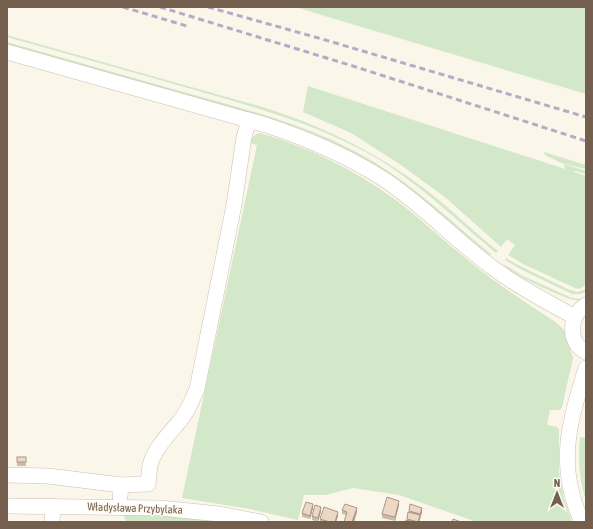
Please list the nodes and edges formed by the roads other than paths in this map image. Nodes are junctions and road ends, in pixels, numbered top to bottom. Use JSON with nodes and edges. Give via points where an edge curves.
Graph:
{"nodes":[{"id":1,"x":7,"y":52,"type":"edge"},
{"id":2,"x":249,"y":120,"type":"junction"},
{"id":3,"x":586,"y":305,"type":"edge"},
{"id":4,"x":575,"y":316,"type":"junction"},
{"id":5,"x":586,"y":352,"type":"edge"},
{"id":6,"x":586,"y":368,"type":"edge"},
{"id":7,"x":7,"y":475,"type":"edge"},
{"id":8,"x":121,"y":485,"type":"junction"},
{"id":9,"x":7,"y":506,"type":"edge"},
{"id":10,"x":53,"y":506,"type":"junction"},
{"id":11,"x":120,"y":507,"type":"junction"},
{"id":12,"x":52,"y":522,"type":"edge"},
{"id":13,"x":261,"y":522,"type":"edge"},
{"id":14,"x":582,"y":522,"type":"edge"}],
"edges":[{"from":1,"to":2,"type":"street"},
{"from":2,"to":4,"type":"street","via":[[336,152],[366,169],[414,201],[497,271]]},
{"from":2,"to":8,"type":"street","via":[[197,389],[188,410],[158,449],[151,464],[148,484]]},
{"from":3,"to":4,"type":"street"},
{"from":4,"to":5,"type":"street","via":[[572,326],[573,337]]},
{"from":6,"to":14,"type":"street","via":[[572,414],[568,448],[570,484]]},
{"from":7,"to":8,"type":"street","via":[[48,476]]},
{"from":8,"to":11,"type":"street"},
{"from":9,"to":10,"type":"street","name":"Władysława Przybylaka"},
{"from":10,"to":11,"type":"street","name":"Władysława Przybylaka"},
{"from":10,"to":12,"type":"street"},
{"from":11,"to":13,"type":"street","name":"Władysława Przybylaka","via":[[219,514]]}]}
